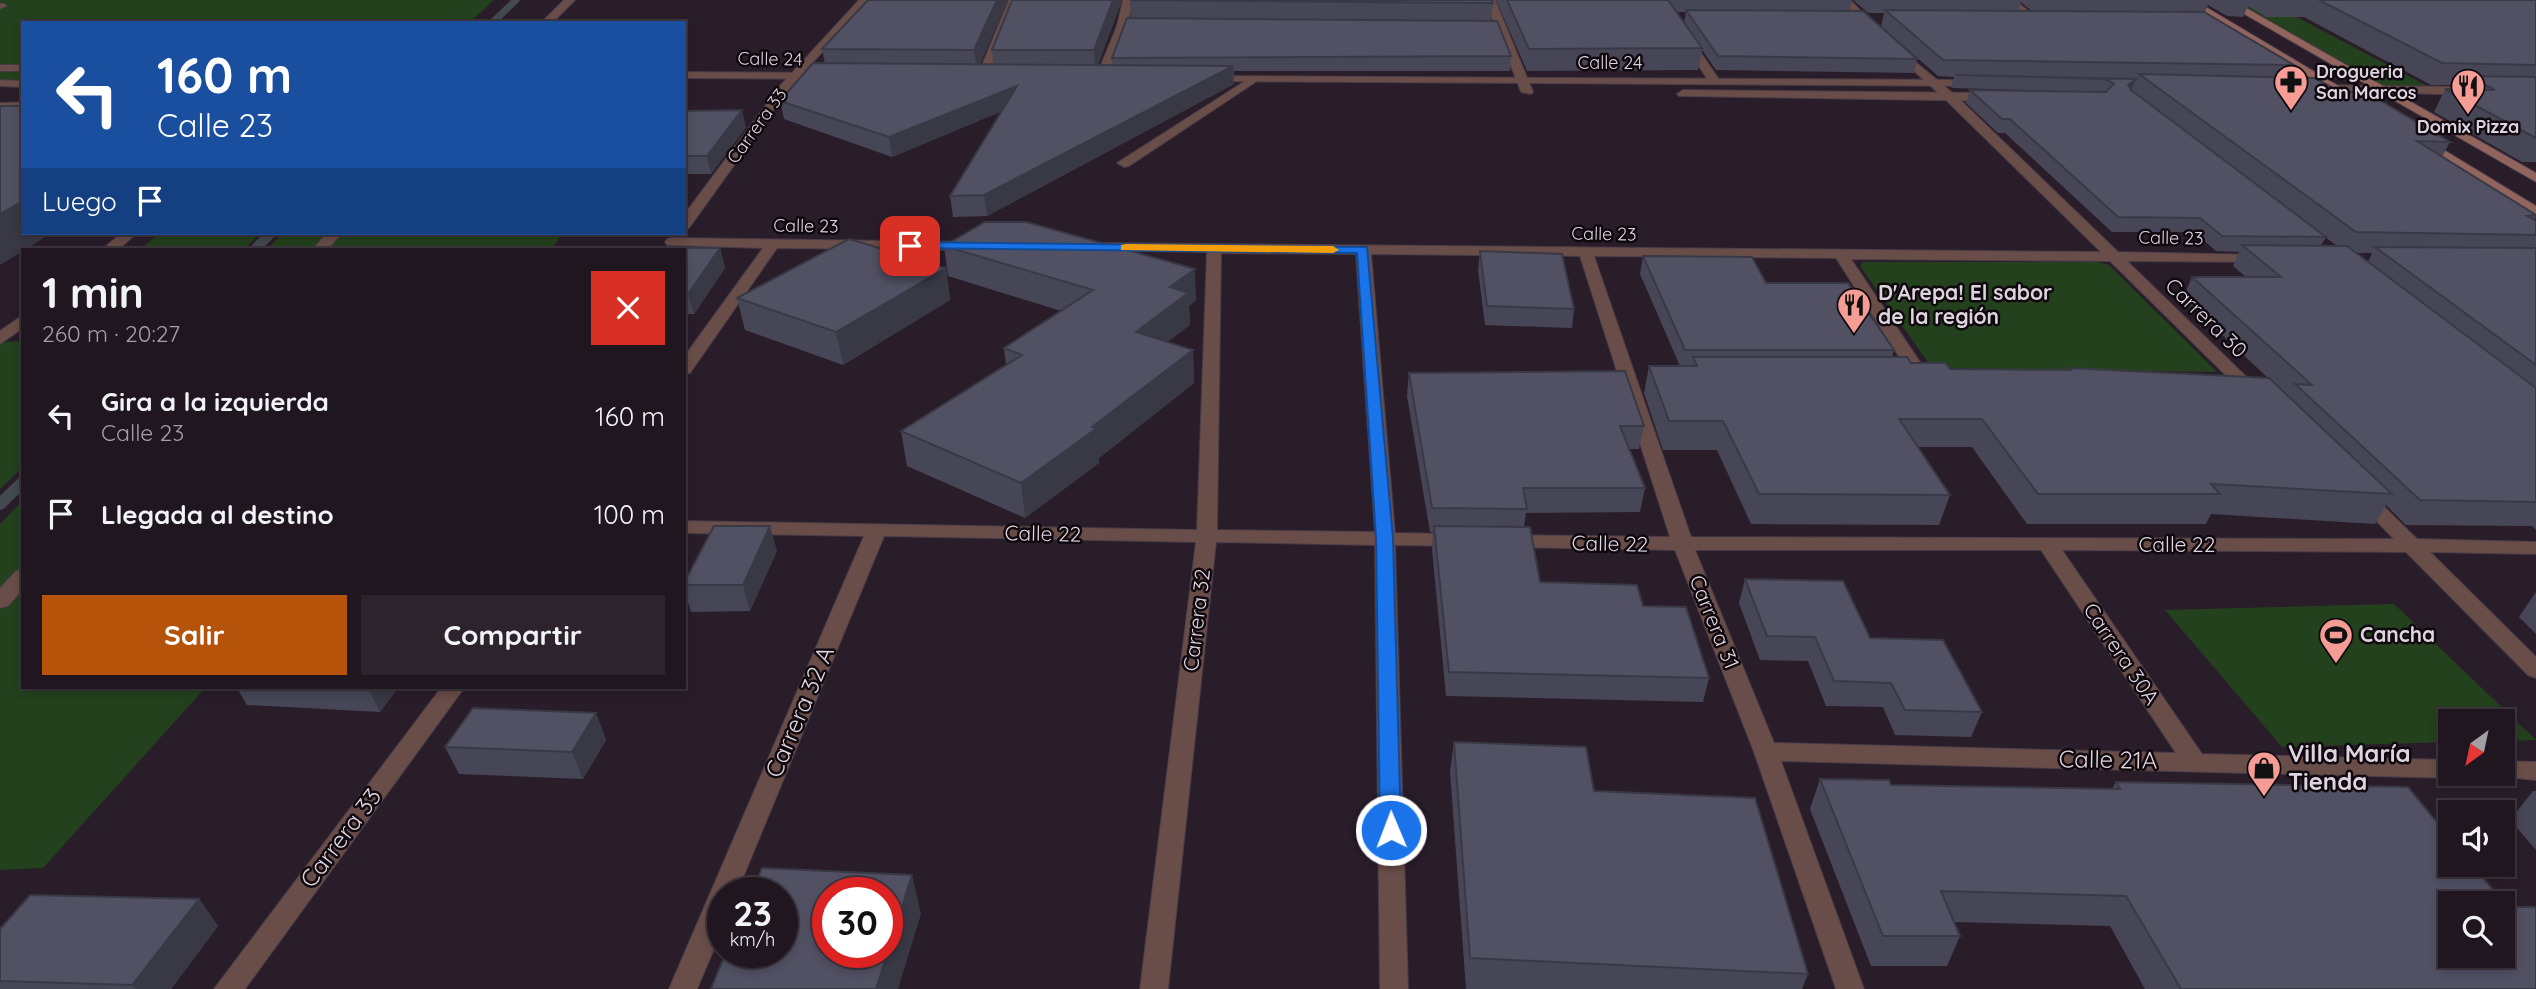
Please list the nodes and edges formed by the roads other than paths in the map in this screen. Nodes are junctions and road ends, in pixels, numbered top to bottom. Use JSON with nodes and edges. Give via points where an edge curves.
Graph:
{"nodes":[{"id":1,"x":570,"y":0,"type":"edge"},
{"id":2,"x":864,"y":0,"type":"edge"},
{"id":3,"x":1014,"y":0,"type":"edge"},
{"id":4,"x":1128,"y":0,"type":"edge"},
{"id":5,"x":1490,"y":0,"type":"edge"},
{"id":6,"x":1660,"y":0,"type":"edge"},
{"id":7,"x":1844,"y":0,"type":"edge"},
{"id":8,"x":2009,"y":0,"type":"edge"},
{"id":9,"x":2187,"y":0,"type":"edge"},
{"id":10,"x":2225,"y":0,"type":"edge"},
{"id":11,"x":1674,"y":18,"type":"junction"},
{"id":12,"x":1687,"y":18,"type":"edge"},
{"id":13,"x":548,"y":21,"type":"edge"},
{"id":14,"x":2009,"y":21,"type":"edge"},
{"id":15,"x":2035,"y":21,"type":"junction"},
{"id":16,"x":2049,"y":21,"type":"edge"},
{"id":17,"x":2197,"y":22,"type":"edge"},
{"id":18,"x":2224,"y":22,"type":"junction"},
{"id":19,"x":1122,"y":26,"type":"junction"},
{"id":20,"x":1135,"y":26,"type":"edge"},
{"id":21,"x":1488,"y":29,"type":"edge"},
{"id":22,"x":1501,"y":29,"type":"junction"},
{"id":23,"x":0,"y":68,"type":"edge"},
{"id":24,"x":21,"y":68,"type":"edge"},
{"id":25,"x":686,"y":75,"type":"edge"},
{"id":26,"x":795,"y":76,"type":"junction"},
{"id":27,"x":835,"y":76,"type":"edge"},
{"id":28,"x":969,"y":77,"type":"edge"},
{"id":29,"x":983,"y":77,"type":"junction"},
{"id":30,"x":996,"y":77,"type":"edge"},
{"id":31,"x":1089,"y":77,"type":"edge"},
{"id":32,"x":1102,"y":78,"type":"junction"},
{"id":33,"x":1116,"y":78,"type":"edge"},
{"id":34,"x":1253,"y":79,"type":"junction"},
{"id":35,"x":1714,"y":81,"type":"junction"},
{"id":36,"x":1933,"y":82,"type":"junction"},
{"id":37,"x":0,"y":83,"type":"edge"},
{"id":38,"x":21,"y":83,"type":"edge"},
{"id":39,"x":1989,"y":83,"type":"edge"},
{"id":40,"x":1525,"y":87,"type":"junction"},
{"id":41,"x":686,"y":88,"type":"edge"},
{"id":42,"x":784,"y":88,"type":"junction"},
{"id":43,"x":2310,"y":88,"type":"edge"},
{"id":44,"x":825,"y":89,"type":"edge"},
{"id":45,"x":976,"y":89,"type":"edge"},
{"id":46,"x":990,"y":89,"type":"edge"},
{"id":47,"x":2338,"y":89,"type":"junction"},
{"id":48,"x":1237,"y":90,"type":"junction"},
{"id":49,"x":2379,"y":90,"type":"junction"},
{"id":50,"x":2484,"y":92,"type":"edge"},
{"id":51,"x":1950,"y":97,"type":"junction"},
{"id":52,"x":2002,"y":97,"type":"edge"},
{"id":53,"x":2304,"y":100,"type":"edge"},
{"id":54,"x":2357,"y":100,"type":"junction"},
{"id":55,"x":2402,"y":102,"type":"junction"},
{"id":56,"x":2469,"y":104,"type":"edge"},
{"id":57,"x":21,"y":105,"type":"edge"},
{"id":58,"x":21,"y":105,"type":"edge"},
{"id":59,"x":0,"y":106,"type":"edge"},
{"id":60,"x":0,"y":114,"type":"edge"},
{"id":61,"x":2379,"y":114,"type":"edge"},
{"id":62,"x":2413,"y":135,"type":"edge"},
{"id":63,"x":1124,"y":163,"type":"dead end"},
{"id":64,"x":2529,"y":170,"type":"edge"},
{"id":65,"x":2536,"y":178,"type":"edge"},
{"id":66,"x":2536,"y":212,"type":"edge"},
{"id":67,"x":686,"y":223,"type":"edge"},
{"id":68,"x":128,"y":235,"type":"edge"},
{"id":69,"x":333,"y":235,"type":"edge"},
{"id":70,"x":675,"y":238,"type":"edge"},
{"id":71,"x":772,"y":244,"type":"junction"},
{"id":72,"x":979,"y":246,"type":"edge"},
{"id":73,"x":1076,"y":247,"type":"edge"},
{"id":74,"x":111,"y":248,"type":"edge"},
{"id":75,"x":320,"y":248,"type":"edge"},
{"id":76,"x":1214,"y":248,"type":"junction"},
{"id":77,"x":1363,"y":250,"type":"junction"},
{"id":78,"x":1586,"y":253,"type":"junction"},
{"id":79,"x":1841,"y":255,"type":"junction"},
{"id":80,"x":2111,"y":256,"type":"junction"},
{"id":81,"x":2275,"y":258,"type":"edge"},
{"id":82,"x":21,"y":322,"type":"edge"},
{"id":83,"x":0,"y":339,"type":"edge"},
{"id":84,"x":686,"y":366,"type":"edge"},
{"id":85,"x":1894,"y":377,"type":"edge"},
{"id":86,"x":2210,"y":378,"type":"edge"},
{"id":87,"x":2238,"y":378,"type":"junction"},
{"id":88,"x":2267,"y":406,"type":"edge"},
{"id":89,"x":2355,"y":489,"type":"edge"},
{"id":90,"x":686,"y":527,"type":"edge"},
{"id":91,"x":876,"y":531,"type":"junction"},
{"id":92,"x":1207,"y":536,"type":"junction"},
{"id":93,"x":1385,"y":538,"type":"junction"},
{"id":94,"x":1684,"y":545,"type":"junction"},
{"id":95,"x":2048,"y":545,"type":"junction"},
{"id":96,"x":2413,"y":545,"type":"junction"},
{"id":97,"x":2536,"y":548,"type":"edge"},
{"id":98,"x":21,"y":578,"type":"edge"},
{"id":99,"x":0,"y":601,"type":"edge"},
{"id":100,"x":2536,"y":670,"type":"edge"},
{"id":101,"x":452,"y":689,"type":"edge"},
{"id":102,"x":1766,"y":752,"type":"junction"},
{"id":103,"x":2195,"y":763,"type":"junction"},
{"id":104,"x":2438,"y":769,"type":"edge"},
{"id":105,"x":2515,"y":770,"type":"edge"},
{"id":106,"x":2536,"y":771,"type":"edge"},
{"id":107,"x":730,"y":877,"type":"edge"},
{"id":108,"x":707,"y":933,"type":"edge"},
{"id":109,"x":228,"y":989,"type":"edge"},
{"id":110,"x":684,"y":989,"type":"edge"},
{"id":111,"x":1154,"y":989,"type":"edge"},
{"id":112,"x":1394,"y":989,"type":"edge"},
{"id":113,"x":1850,"y":989,"type":"edge"}],
"edges":[{"from":1,"to":13,"type":"street"},
{"from":2,"to":26,"type":"street","name":"Carrera 33"},
{"from":3,"to":29,"type":"street"},
{"from":4,"to":19,"type":"street"},
{"from":5,"to":22,"type":"street"},
{"from":6,"to":11,"type":"street"},
{"from":7,"to":36,"type":"street","name":"Carrera 30"},
{"from":8,"to":15,"type":"street"},
{"from":9,"to":18,"type":"main road"},
{"from":10,"to":49,"type":"main road"},
{"from":11,"to":12,"type":"street"},
{"from":11,"to":35,"type":"street"},
{"from":14,"to":15,"type":"street"},
{"from":15,"to":16,"type":"street"},
{"from":17,"to":18,"type":"street"},
{"from":18,"to":47,"type":"main road"},
{"from":19,"to":20,"type":"street"},
{"from":19,"to":32,"type":"street"},
{"from":21,"to":22,"type":"street"},
{"from":22,"to":40,"type":"street"},
{"from":23,"to":24,"type":"street"},
{"from":25,"to":26,"type":"street","name":"Calle 24"},
{"from":26,"to":27,"type":"street","name":"Calle 24"},
{"from":26,"to":42,"type":"street","name":"Carrera 33"},
{"from":28,"to":29,"type":"street"},
{"from":29,"to":30,"type":"street"},
{"from":31,"to":32,"type":"street"},
{"from":32,"to":33,"type":"street"},
{"from":34,"to":40,"type":"street","name":"Calle 24"},
{"from":34,"to":48,"type":"street"},
{"from":34,"to":48,"type":"street","name":"Calle 24","via":[[1197,84]]},
{"from":35,"to":36,"type":"street","name":"Calle 24"},
{"from":35,"to":40,"type":"street","name":"Calle 24"},
{"from":36,"to":39,"type":"street","name":"Calle 24"},
{"from":36,"to":51,"type":"street","name":"Carrera 30"},
{"from":37,"to":38,"type":"street"},
{"from":40,"to":48,"type":"street","name":"Calle 24"},
{"from":40,"to":51,"type":"street","name":"Calle 24"},
{"from":41,"to":42,"type":"street","name":"Calle 24"},
{"from":42,"to":44,"type":"street","name":"Calle 24"},
{"from":42,"to":67,"type":"street","name":"Carrera 33"},
{"from":43,"to":47,"type":"street"},
{"from":45,"to":46,"type":"street"},
{"from":47,"to":49,"type":"street"},
{"from":47,"to":54,"type":"main road"},
{"from":48,"to":63,"type":"street"},
{"from":49,"to":50,"type":"street"},
{"from":49,"to":55,"type":"main road"},
{"from":51,"to":52,"type":"street","name":"Calle 24"},
{"from":51,"to":80,"type":"street","name":"Carrera 30"},
{"from":53,"to":54,"type":"street"},
{"from":54,"to":55,"type":"street"},
{"from":54,"to":61,"type":"main road"},
{"from":55,"to":56,"type":"street"},
{"from":55,"to":64,"type":"main road"},
{"from":57,"to":59,"type":"lane"},
{"from":58,"to":60,"type":"lane"},
{"from":62,"to":66,"type":"main road"},
{"from":64,"to":65,"type":"main road"},
{"from":68,"to":74,"type":"street"},
{"from":69,"to":75,"type":"street"},
{"from":70,"to":71,"type":"street","name":"Calle 23"},
{"from":71,"to":72,"type":"street","name":"Calle 23"},
{"from":71,"to":84,"type":"street"},
{"from":73,"to":76,"type":"street","name":"Calle 23"},
{"from":76,"to":77,"type":"street","name":"Calle 23"},
{"from":76,"to":92,"type":"street","name":"Carrera 32"},
{"from":77,"to":78,"type":"street","name":"Calle 23"},
{"from":77,"to":93,"type":"street"},
{"from":78,"to":79,"type":"street","name":"Calle 23"},
{"from":78,"to":94,"type":"street","name":"Carrera 31","via":[[1632,377]]},
{"from":79,"to":80,"type":"street","name":"Calle 23"},
{"from":79,"to":85,"type":"street","via":[[1928,377]]},
{"from":80,"to":81,"type":"street","name":"Calle 23"},
{"from":80,"to":87,"type":"street","name":"Carrera 30"},
{"from":82,"to":83,"type":"street"},
{"from":86,"to":87,"type":"street"},
{"from":87,"to":88,"type":"street","name":"Carrera 30"},
{"from":89,"to":96,"type":"street"},
{"from":90,"to":91,"type":"street","name":"Calle 22"},
{"from":91,"to":92,"type":"street","name":"Calle 22"},
{"from":91,"to":107,"type":"street","name":"Carrera 32 A"},
{"from":92,"to":93,"type":"street","name":"Calle 22"},
{"from":92,"to":111,"type":"street","name":"Carrera 32"},
{"from":93,"to":94,"type":"street","name":"Calle 22"},
{"from":93,"to":112,"type":"street"},
{"from":94,"to":95,"type":"street","name":"Calle 22"},
{"from":94,"to":102,"type":"street","name":"Carrera 31"},
{"from":95,"to":96,"type":"street","name":"Calle 22"},
{"from":95,"to":103,"type":"street","name":"Carrera 30A"},
{"from":96,"to":97,"type":"street","name":"Calle 22"},
{"from":96,"to":100,"type":"street"},
{"from":98,"to":99,"type":"street"},
{"from":101,"to":109,"type":"street","name":"Carrera 33"},
{"from":102,"to":103,"type":"street","name":"Calle 21A"},
{"from":102,"to":113,"type":"street","name":"Carrera 31"},
{"from":103,"to":104,"type":"street","name":"Calle 21A"},
{"from":105,"to":106,"type":"street"},
{"from":108,"to":110,"type":"street","name":"Carrera 32 A"}]}
